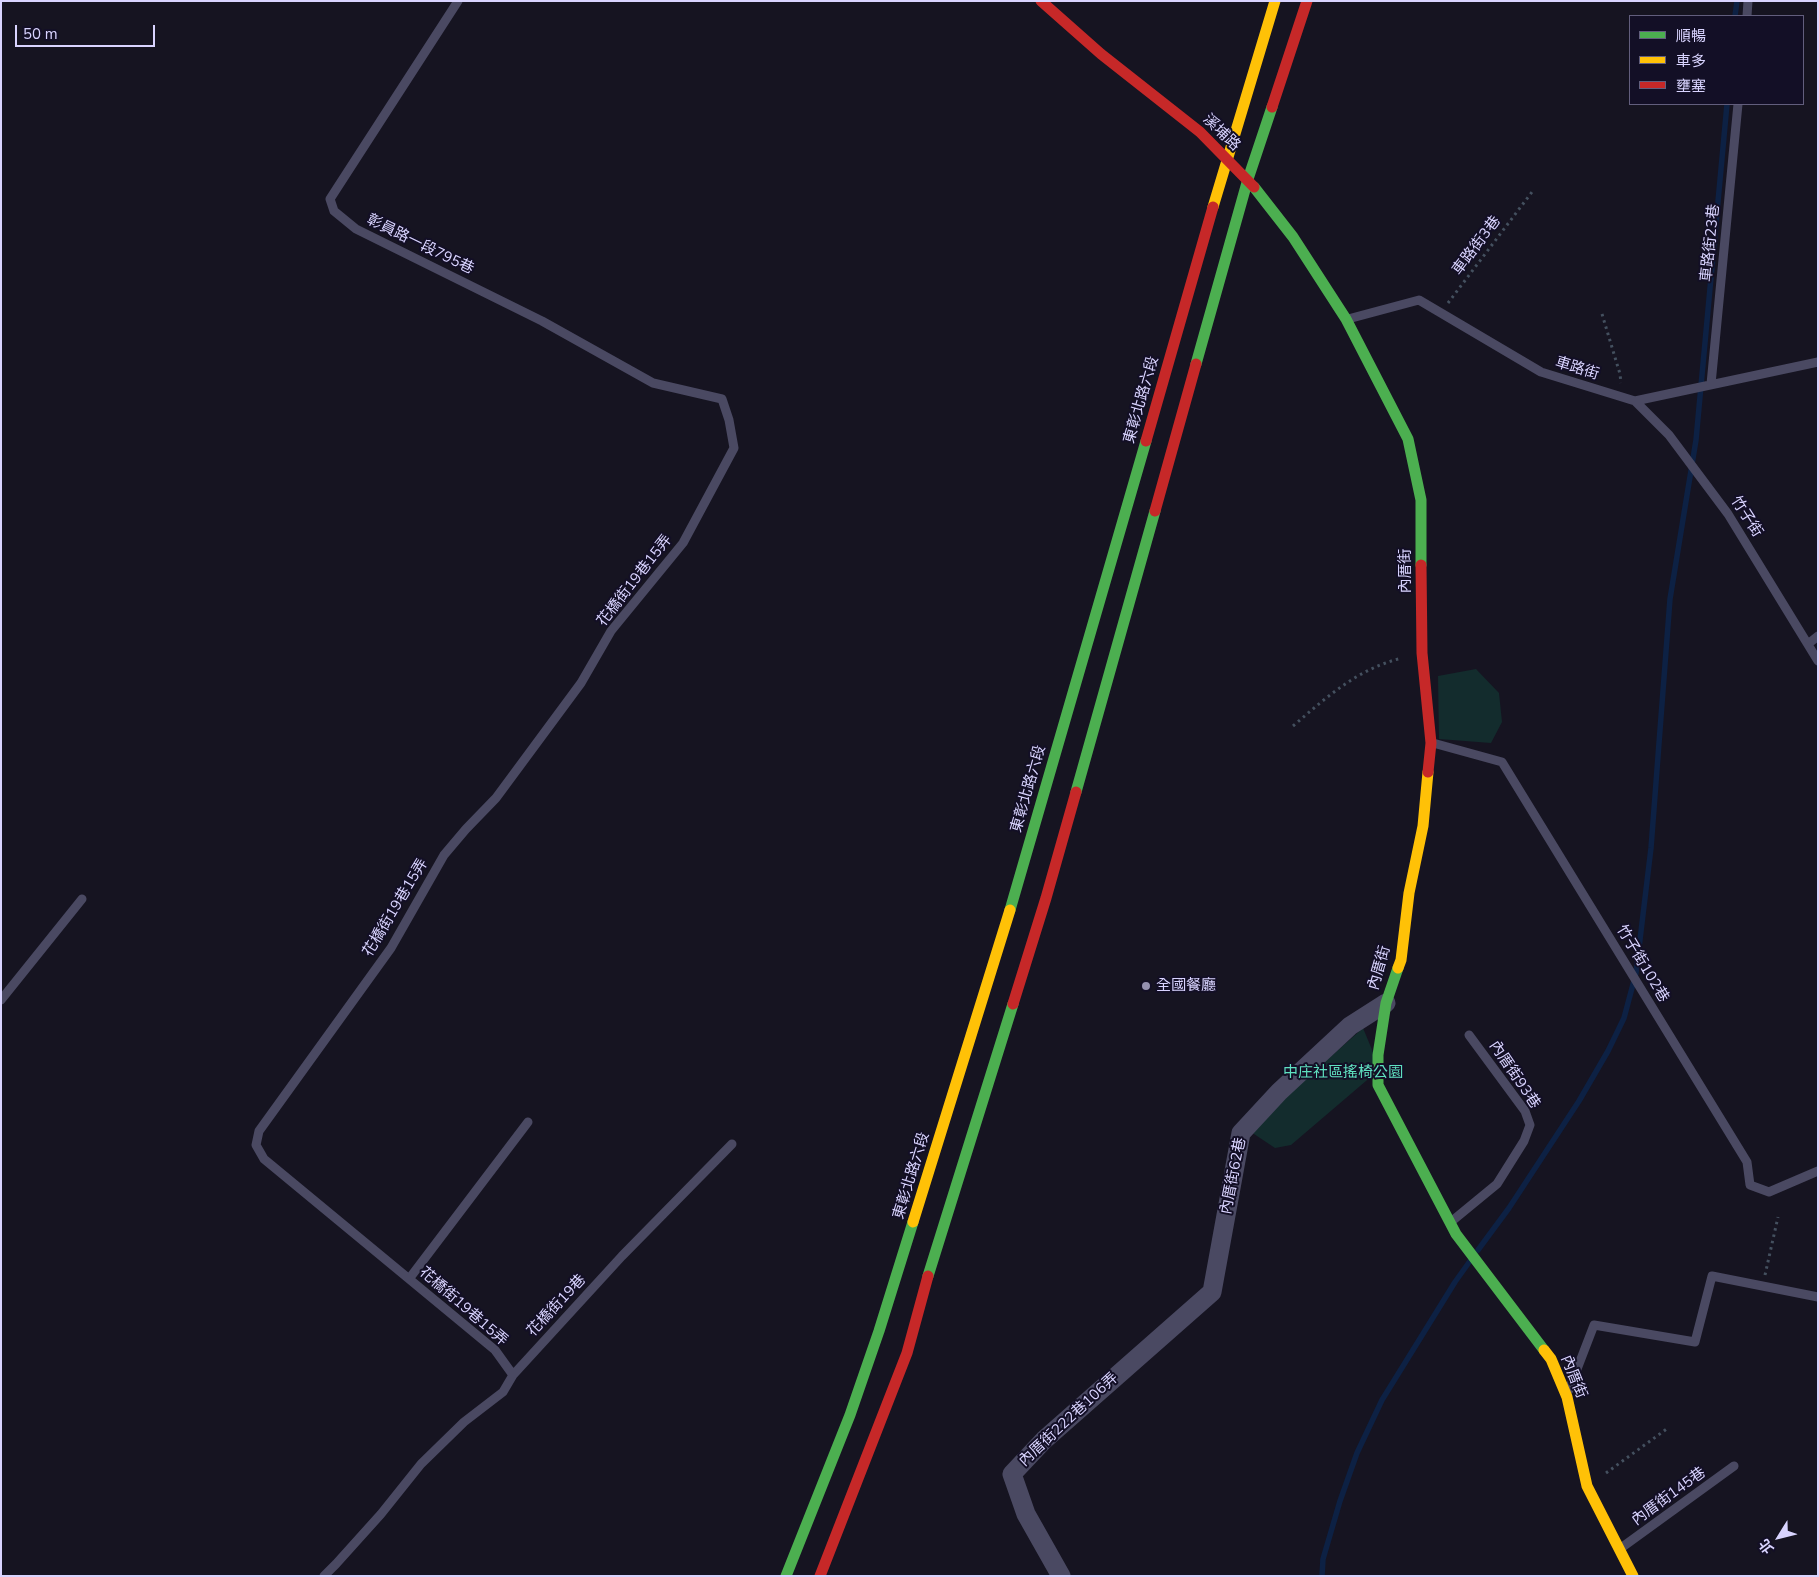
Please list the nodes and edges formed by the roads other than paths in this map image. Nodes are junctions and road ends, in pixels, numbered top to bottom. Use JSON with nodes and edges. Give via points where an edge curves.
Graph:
{"nodes":[{"id":1,"x":458,"y":1,"type":"edge"},
{"id":2,"x":1040,"y":1,"type":"edge"},
{"id":3,"x":1275,"y":1,"type":"edge"},
{"id":4,"x":1308,"y":1,"type":"edge"},
{"id":5,"x":1748,"y":1,"type":"edge"},
{"id":6,"x":1747,"y":15,"type":"edge"},
{"id":7,"x":1738,"y":105,"type":"edge"},
{"id":8,"x":1228,"y":160,"type":"junction"},
{"id":9,"x":1248,"y":179,"type":"junction"},
{"id":10,"x":1346,"y":319,"type":"junction"},
{"id":11,"x":1818,"y":362,"type":"edge"},
{"id":12,"x":1711,"y":384,"type":"junction"},
{"id":13,"x":722,"y":400,"type":"joint"},
{"id":14,"x":1635,"y":401,"type":"junction"},
{"id":15,"x":1818,"y":636,"type":"edge"},
{"id":16,"x":1808,"y":644,"type":"junction"},
{"id":17,"x":1818,"y":661,"type":"edge"},
{"id":18,"x":1431,"y":743,"type":"junction"},
{"id":19,"x":82,"y":899,"type":"dead end"},
{"id":20,"x":1,"y":1000,"type":"edge"},
{"id":21,"x":1386,"y":1003,"type":"junction"},
{"id":22,"x":1469,"y":1035,"type":"dead end"},
{"id":23,"x":528,"y":1122,"type":"dead end"},
{"id":24,"x":732,"y":1144,"type":"dead end"},
{"id":25,"x":1818,"y":1171,"type":"edge"},
{"id":26,"x":1450,"y":1222,"type":"junction"},
{"id":27,"x":409,"y":1280,"type":"junction"},
{"id":28,"x":1212,"y":1292,"type":"joint"},
{"id":29,"x":1818,"y":1297,"type":"edge"},
{"id":30,"x":512,"y":1375,"type":"junction"},
{"id":31,"x":1567,"y":1397,"type":"junction"},
{"id":32,"x":1734,"y":1466,"type":"dead end"},
{"id":33,"x":1620,"y":1550,"type":"junction"},
{"id":34,"x":324,"y":1576,"type":"edge"},
{"id":35,"x":786,"y":1576,"type":"edge"},
{"id":36,"x":820,"y":1576,"type":"edge"},
{"id":37,"x":1061,"y":1576,"type":"edge"},
{"id":38,"x":1634,"y":1576,"type":"edge"}],
"edges":[{"from":1,"to":13,"type":"lane","name":"彰員路一段795巷","via":[[330,199],[334,211],[356,229],[542,321],[653,383]]},
{"from":2,"to":8,"type":"street","name":"溪埔路","via":[[1200,132]]},
{"from":3,"to":8,"type":"street","name":"東彰北路六段"},
{"from":4,"to":9,"type":"street"},
{"from":5,"to":6,"type":"lane"},
{"from":7,"to":12,"type":"lane","name":"車路街23巷"},
{"from":8,"to":9,"type":"street","name":"溪埔路"},
{"from":8,"to":35,"type":"street","name":"東彰北路六段","via":[[1013,899],[882,1322],[850,1415]]},
{"from":9,"to":10,"type":"street","name":"溪埔路","via":[[1293,236]]},
{"from":9,"to":36,"type":"street","via":[[1046,898],[907,1353]]},
{"from":10,"to":14,"type":"lane","name":"車路街","via":[[1419,300],[1540,372]]},
{"from":10,"to":18,"type":"street","name":"內厝街","via":[[1408,439],[1421,500],[1422,652]]},
{"from":11,"to":12,"type":"lane","name":"車路街"},
{"from":12,"to":14,"type":"lane","name":"車路街"},
{"from":13,"to":27,"type":"lane","name":"花橋街19巷15弄","via":[[734,448],[683,543],[611,631],[577,689],[496,798],[444,855],[391,948],[259,1131],[256,1145],[264,1159]]},
{"from":14,"to":16,"type":"lane","name":"竹子街","via":[[1669,435],[1728,514]]},
{"from":15,"to":16,"type":"lane"},
{"from":16,"to":17,"type":"lane","name":"竹子街"},
{"from":18,"to":21,"type":"street","name":"內厝街","via":[[1423,826],[1409,893],[1401,960]]},
{"from":18,"to":25,"type":"lane","name":"竹子街102巷","via":[[1502,762],[1747,1162],[1750,1185],[1769,1192]]},
{"from":19,"to":20,"type":"lane"},
{"from":21,"to":26,"type":"street","name":"內厝街","via":[[1378,1055],[1378,1084]]},
{"from":21,"to":28,"type":"street","name":"內厝街62巷","via":[[1350,1026],[1279,1092],[1241,1133]]},
{"from":22,"to":26,"type":"lane","name":"內厝街93巷","via":[[1524,1111],[1530,1125],[1497,1184]]},
{"from":23,"to":27,"type":"lane"},
{"from":24,"to":30,"type":"lane","name":"花橋街19巷"},
{"from":26,"to":31,"type":"street","name":"內厝街","via":[[1551,1359]]},
{"from":27,"to":30,"type":"lane","name":"花橋街19巷15弄","via":[[495,1350]]},
{"from":28,"to":37,"type":"street","name":"內厝街222巷106弄","via":[[1044,1440],[1012,1474],[1026,1514]]},
{"from":29,"to":31,"type":"lane","via":[[1712,1276],[1695,1342],[1594,1325]]},
{"from":30,"to":34,"type":"lane","name":"花橋街19巷","via":[[503,1392],[464,1422],[421,1464]]},
{"from":31,"to":33,"type":"street","name":"內厝街","via":[[1587,1486]]},
{"from":32,"to":33,"type":"lane","name":"內厝街145巷"},
{"from":33,"to":38,"type":"street","name":"內厝街"}]}
